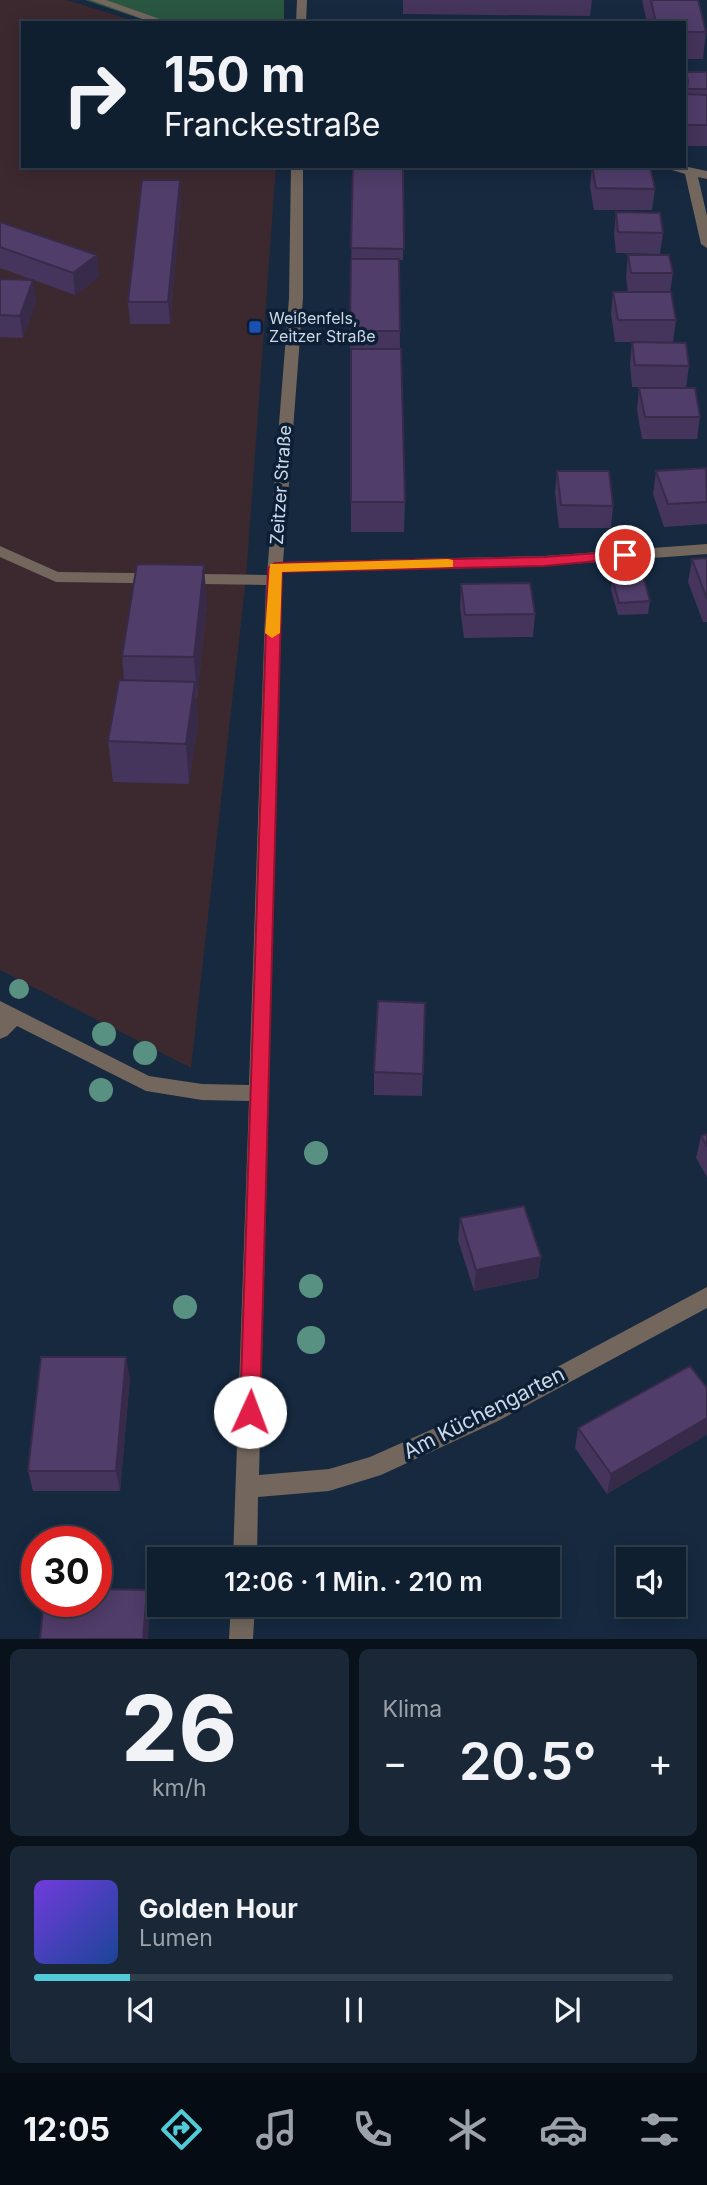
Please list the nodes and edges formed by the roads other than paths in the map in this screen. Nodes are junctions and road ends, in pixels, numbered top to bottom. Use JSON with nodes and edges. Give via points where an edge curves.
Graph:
{"nodes":[{"id":1,"x":95,"y":0,"type":"edge"},
{"id":2,"x":302,"y":0,"type":"edge"},
{"id":3,"x":160,"y":21,"type":"edge"},
{"id":4,"x":301,"y":21,"type":"edge"},
{"id":5,"x":297,"y":168,"type":"edge"},
{"id":6,"x":674,"y":168,"type":"edge"},
{"id":7,"x":691,"y":172,"type":"junction"},
{"id":8,"x":707,"y":175,"type":"edge"},
{"id":9,"x":707,"y":244,"type":"edge"},
{"id":10,"x":707,"y":549,"type":"edge"},
{"id":11,"x":0,"y":551,"type":"edge"},
{"id":12,"x":274,"y":574,"type":"junction"},
{"id":13,"x":7,"y":1012,"type":"edge"},
{"id":14,"x":0,"y":1031,"type":"edge"},
{"id":15,"x":260,"y":1093,"type":"junction"},
{"id":16,"x":707,"y":1297,"type":"edge"},
{"id":17,"x":248,"y":1487,"type":"junction"},
{"id":18,"x":246,"y":1547,"type":"edge"},
{"id":19,"x":242,"y":1617,"type":"edge"},
{"id":20,"x":241,"y":1639,"type":"edge"}],
"edges":[{"from":1,"to":3,"type":"street"},
{"from":2,"to":4,"type":"street"},
{"from":5,"to":12,"type":"street","name":"Zeitzer Straße","via":[[296,289]]},
{"from":6,"to":7,"type":"street"},
{"from":7,"to":8,"type":"street"},
{"from":7,"to":9,"type":"street"},
{"from":10,"to":12,"type":"street"},
{"from":11,"to":12,"type":"street","via":[[56,577]]},
{"from":12,"to":15,"type":"street","name":"Zeitzer Straße"},
{"from":13,"to":14,"type":"street"},
{"from":13,"to":15,"type":"street","via":[[146,1083],[202,1093]]},
{"from":15,"to":17,"type":"street","name":"Zeitzer Straße"},
{"from":16,"to":17,"type":"street","name":"Am Küchengarten","via":[[490,1414],[373,1467],[329,1480]]},
{"from":17,"to":18,"type":"street","name":"Zeitzer Straße"},
{"from":19,"to":20,"type":"street"}]}
